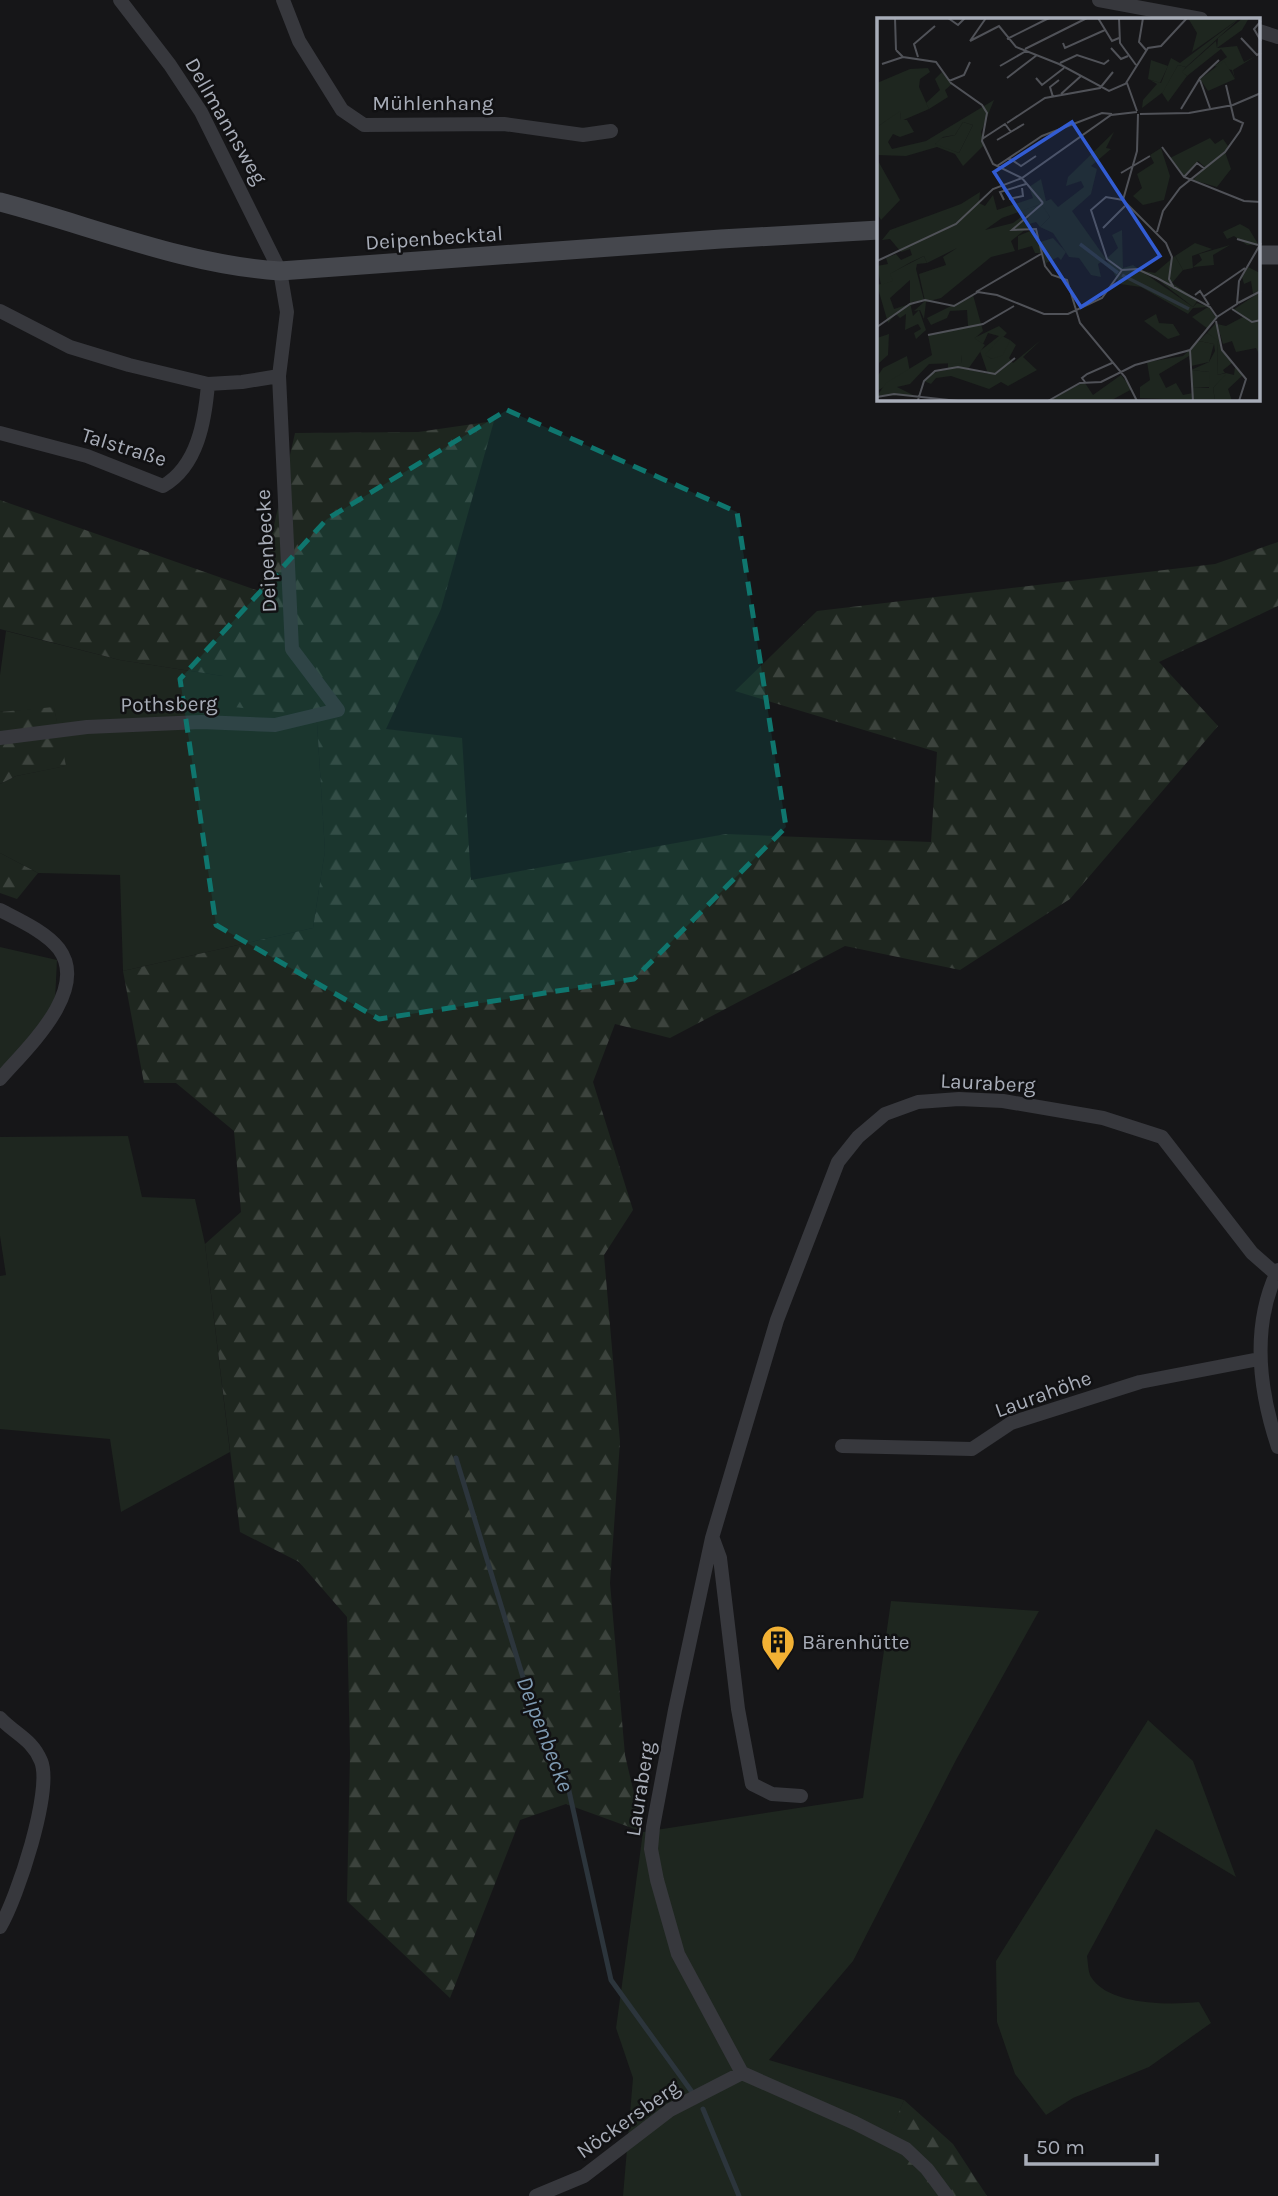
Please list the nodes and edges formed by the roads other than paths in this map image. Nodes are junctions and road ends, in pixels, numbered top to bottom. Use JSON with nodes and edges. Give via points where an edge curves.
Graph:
{"nodes":[{"id":1,"x":120,"y":0,"type":"edge"},
{"id":2,"x":283,"y":0,"type":"edge"},
{"id":3,"x":1099,"y":0,"type":"edge"},
{"id":4,"x":1196,"y":18,"type":"edge"},
{"id":5,"x":1260,"y":31,"type":"edge"},
{"id":6,"x":1278,"y":37,"type":"edge"},
{"id":7,"x":611,"y":131,"type":"dead end"},
{"id":8,"x":0,"y":202,"type":"edge"},
{"id":9,"x":877,"y":230,"type":"edge"},
{"id":10,"x":1260,"y":255,"type":"edge"},
{"id":11,"x":1278,"y":255,"type":"edge"},
{"id":12,"x":281,"y":271,"type":"junction"},
{"id":13,"x":0,"y":311,"type":"edge"},
{"id":14,"x":279,"y":376,"type":"junction"},
{"id":15,"x":208,"y":383,"type":"junction"},
{"id":16,"x":0,"y":433,"type":"edge"},
{"id":17,"x":338,"y":710,"type":"joint"},
{"id":18,"x":0,"y":738,"type":"edge"},
{"id":19,"x":0,"y":910,"type":"edge"},
{"id":20,"x":0,"y":1079,"type":"edge"},
{"id":21,"x":1277,"y":1272,"type":"edge"},
{"id":22,"x":1259,"y":1359,"type":"junction"},
{"id":23,"x":842,"y":1446,"type":"dead end"},
{"id":24,"x":1278,"y":1447,"type":"edge"},
{"id":25,"x":712,"y":1538,"type":"junction"},
{"id":26,"x":0,"y":1718,"type":"edge"},
{"id":27,"x":801,"y":1796,"type":"dead end"},
{"id":28,"x":0,"y":1927,"type":"edge"},
{"id":29,"x":742,"y":2073,"type":"junction"},
{"id":30,"x":536,"y":2196,"type":"edge"},
{"id":31,"x":947,"y":2196,"type":"edge"}],
"edges":[{"from":1,"to":12,"type":"street","name":"Dellmannsweg","via":[[201,112]]},
{"from":2,"to":7,"type":"street","name":"Mühlenhang","via":[[299,41],[342,110],[364,125],[504,124],[583,135]]},
{"from":3,"to":4,"type":"street"},
{"from":5,"to":6,"type":"street"},
{"from":8,"to":12,"type":"main road","name":"Deipenbecktal","via":[[245,269]]},
{"from":9,"to":12,"type":"main road","name":"Deipenbecktal"},
{"from":10,"to":11,"type":"main road"},
{"from":12,"to":14,"type":"street","via":[[287,312]]},
{"from":13,"to":15,"type":"street","via":[[70,347]]},
{"from":14,"to":15,"type":"street"},
{"from":14,"to":17,"type":"street","name":"Deipenbecke","via":[[292,649]]},
{"from":15,"to":16,"type":"street","name":"Talstraße","via":[[202,427],[192,455],[176,479],[163,486],[87,456]]},
{"from":17,"to":18,"type":"street","name":"Pothsberg","via":[[275,725],[201,722],[87,727]]},
{"from":19,"to":20,"type":"street","via":[[57,946],[64,958],[65,976],[56,1015]]},
{"from":21,"to":22,"type":"street"},
{"from":21,"to":25,"type":"street","name":"Lauraberg","via":[[1252,1253],[1162,1137],[1146,1130],[1003,1101],[918,1102],[885,1114],[838,1162],[825,1192],[777,1320]]},
{"from":22,"to":23,"type":"street","name":"Laurahöhe","via":[[1140,1382],[1011,1423],[972,1449]]},
{"from":22,"to":24,"type":"street"},
{"from":25,"to":27,"type":"street","via":[[720,1558],[752,1784],[772,1794]]},
{"from":25,"to":29,"type":"street","name":"Lauraberg","via":[[661,1779],[651,1849],[678,1954]]},
{"from":26,"to":28,"type":"street","via":[[34,1747],[42,1764],[43,1782],[28,1856]]},
{"from":29,"to":30,"type":"street","name":"Nöckersberg","via":[[670,2110],[584,2176]]},
{"from":29,"to":31,"type":"street","via":[[905,2149]]}]}
